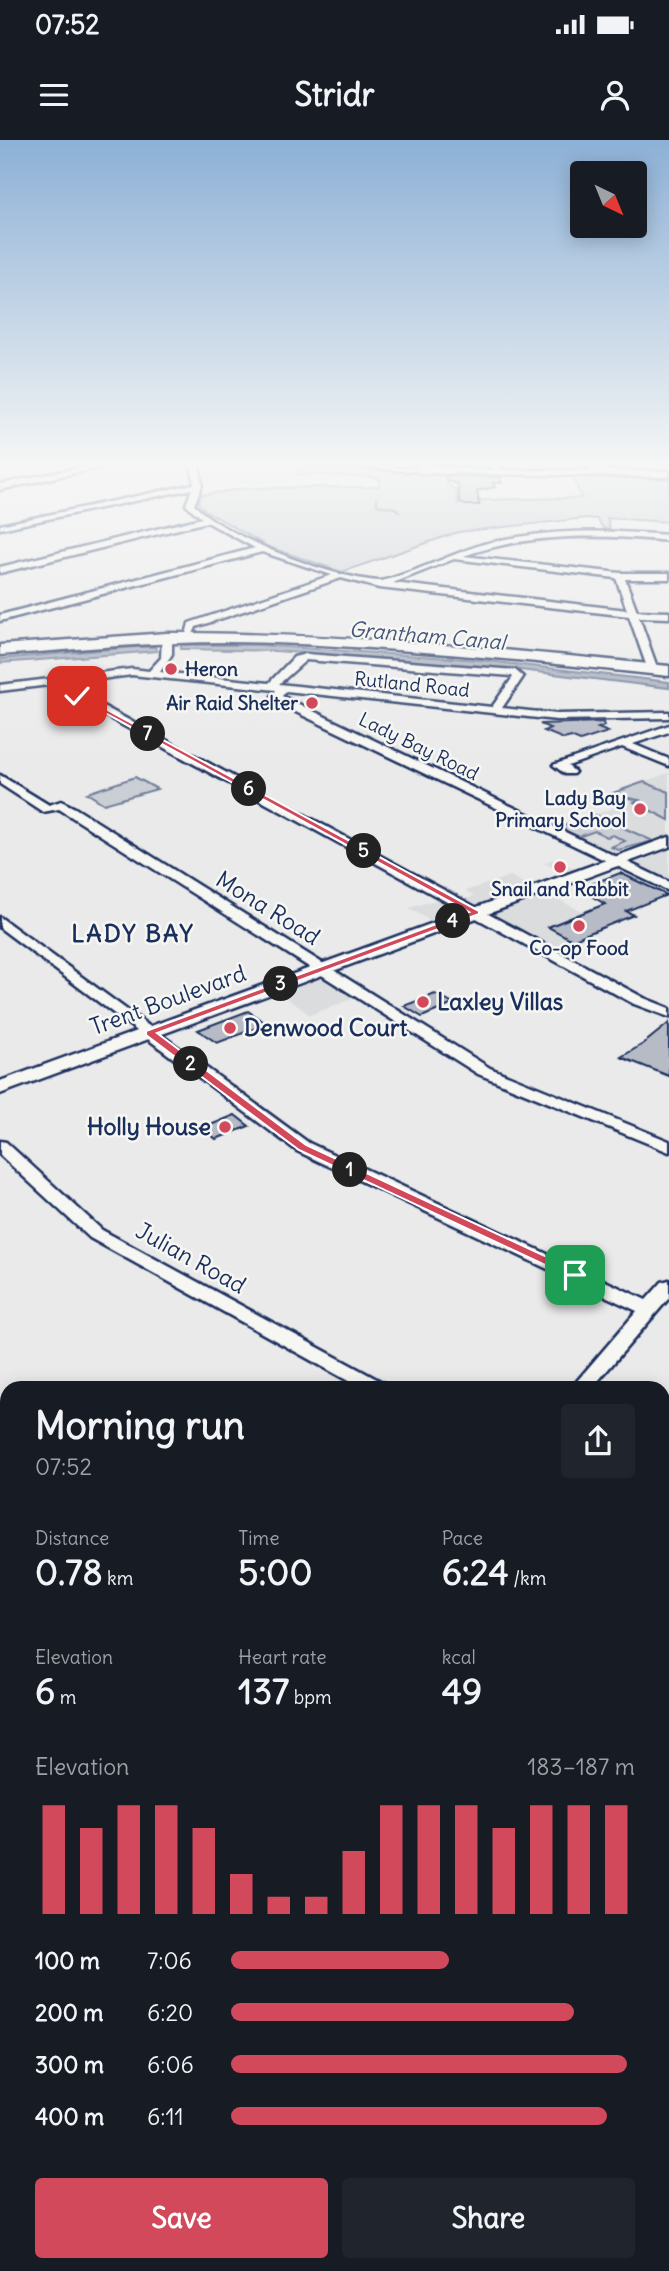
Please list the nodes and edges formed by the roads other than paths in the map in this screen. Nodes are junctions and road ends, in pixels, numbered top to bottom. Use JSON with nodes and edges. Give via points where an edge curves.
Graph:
{"nodes":[{"id":1,"x":27,"y":563,"type":"edge"},
{"id":2,"x":210,"y":563,"type":"edge"},
{"id":3,"x":304,"y":563,"type":"edge"},
{"id":4,"x":439,"y":563,"type":"edge"},
{"id":5,"x":504,"y":563,"type":"edge"},
{"id":6,"x":0,"y":570,"type":"edge"},
{"id":7,"x":341,"y":575,"type":"junction"},
{"id":8,"x":620,"y":576,"type":"junction"},
{"id":9,"x":669,"y":576,"type":"edge"},
{"id":10,"x":378,"y":585,"type":"junction"},
{"id":11,"x":633,"y":615,"type":"junction"},
{"id":12,"x":669,"y":615,"type":"edge"},
{"id":13,"x":0,"y":618,"type":"edge"},
{"id":14,"x":188,"y":637,"type":"junction"},
{"id":15,"x":167,"y":638,"type":"junction"},
{"id":16,"x":0,"y":650,"type":"edge"},
{"id":17,"x":661,"y":671,"type":"edge"},
{"id":18,"x":151,"y":674,"type":"junction"},
{"id":19,"x":51,"y":682,"type":"junction"},
{"id":20,"x":277,"y":687,"type":"junction"},
{"id":21,"x":0,"y":688,"type":"edge"},
{"id":22,"x":495,"y":711,"type":"junction"},
{"id":23,"x":669,"y":715,"type":"edge"},
{"id":24,"x":669,"y":728,"type":"edge"},
{"id":25,"x":621,"y":743,"type":"junction"},
{"id":26,"x":669,"y":763,"type":"edge"},
{"id":27,"x":569,"y":772,"type":"dead end"},
{"id":28,"x":0,"y":779,"type":"edge"},
{"id":29,"x":669,"y":842,"type":"edge"},
{"id":30,"x":615,"y":862,"type":"junction"},
{"id":31,"x":669,"y":887,"type":"edge"},
{"id":32,"x":476,"y":913,"type":"junction"},
{"id":33,"x":0,"y":921,"type":"edge"},
{"id":34,"x":322,"y":969,"type":"junction"},
{"id":35,"x":669,"y":1013,"type":"edge"},
{"id":36,"x":150,"y":1033,"type":"junction"},
{"id":37,"x":0,"y":1088,"type":"edge"},
{"id":38,"x":0,"y":1146,"type":"edge"},
{"id":39,"x":669,"y":1147,"type":"edge"},
{"id":40,"x":669,"y":1286,"type":"edge"},
{"id":41,"x":647,"y":1308,"type":"junction"},
{"id":42,"x":364,"y":1381,"type":"edge"},
{"id":43,"x":587,"y":1381,"type":"edge"}],
"edges":[{"from":1,"to":6,"type":"street"},
{"from":2,"to":13,"type":"street"},
{"from":3,"to":7,"type":"street"},
{"from":4,"to":10,"type":"street"},
{"from":5,"to":8,"type":"street"},
{"from":7,"to":10,"type":"street"},
{"from":7,"to":14,"type":"street","via":[[197,623]]},
{"from":8,"to":9,"type":"street"},
{"from":8,"to":11,"type":"street"},
{"from":10,"to":11,"type":"street"},
{"from":11,"to":12,"type":"street"},
{"from":11,"to":17,"type":"street"},
{"from":14,"to":15,"type":"highway"},
{"from":14,"to":17,"type":"highway","via":[[381,644]]},
{"from":15,"to":16,"type":"highway"},
{"from":15,"to":18,"type":"street","via":[[167,659]]},
{"from":18,"to":19,"type":"street","name":"Rutland Road"},
{"from":18,"to":20,"type":"street","name":"Rutland Road"},
{"from":19,"to":21,"type":"street","name":"Rutland Road"},
{"from":19,"to":32,"type":"street"},
{"from":20,"to":22,"type":"street","name":"Rutland Road"},
{"from":20,"to":22,"type":"street","via":[[298,659],[306,657],[515,673],[518,677]]},
{"from":20,"to":30,"type":"street","name":"Lady Bay Road","via":[[281,701]]},
{"from":22,"to":23,"type":"street","name":"Rutland Road","via":[[567,718]]},
{"from":24,"to":25,"type":"street"},
{"from":25,"to":26,"type":"street"},
{"from":25,"to":27,"type":"street","via":[[559,765]]},
{"from":28,"to":34,"type":"street","name":"Mona Road","via":[[47,809],[61,805]]},
{"from":29,"to":30,"type":"street","name":"Trent Boulevard"},
{"from":30,"to":31,"type":"street","name":"Lady Bay Road"},
{"from":30,"to":32,"type":"street","name":"Trent Boulevard"},
{"from":32,"to":34,"type":"street","name":"Trent Boulevard"},
{"from":32,"to":35,"type":"street"},
{"from":33,"to":36,"type":"street"},
{"from":34,"to":36,"type":"street","name":"Trent Boulevard"},
{"from":34,"to":39,"type":"street","name":"Mona Road","via":[[484,1071]]},
{"from":36,"to":37,"type":"street","name":"Trent Boulevard"},
{"from":36,"to":41,"type":"street","via":[[303,1147]]},
{"from":38,"to":42,"type":"street","name":"Julian Road","via":[[96,1234]]},
{"from":40,"to":41,"type":"street"},
{"from":41,"to":43,"type":"street"}]}
